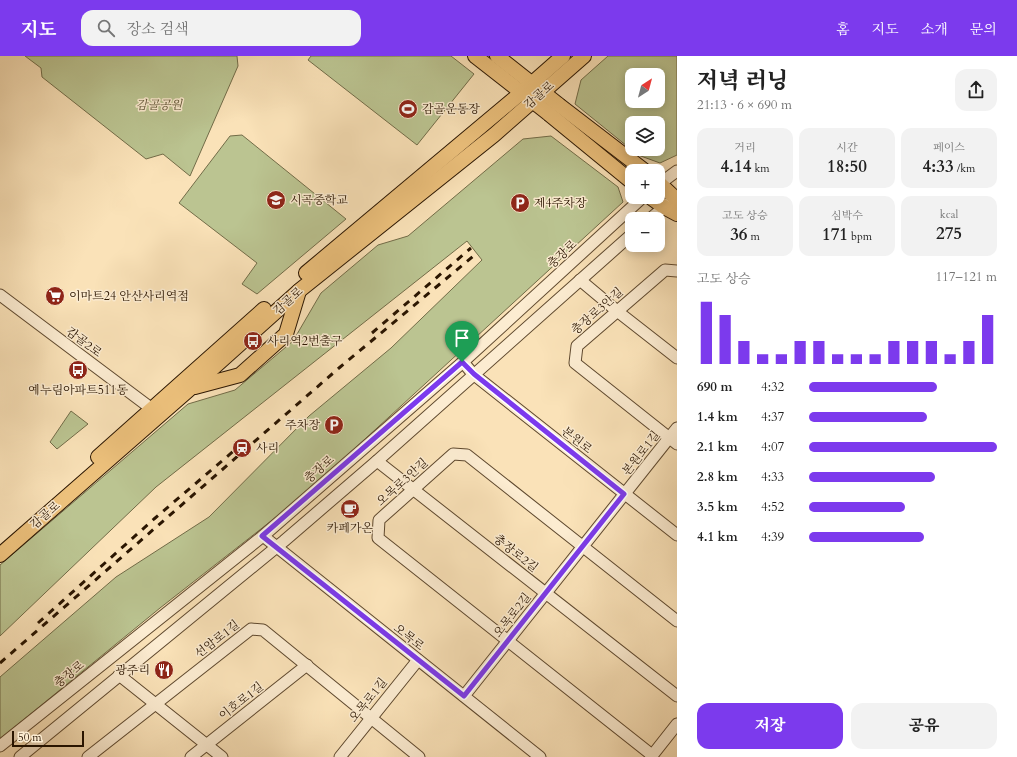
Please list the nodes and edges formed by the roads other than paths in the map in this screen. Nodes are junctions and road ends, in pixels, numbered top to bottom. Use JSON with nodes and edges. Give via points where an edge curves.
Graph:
{"nodes":[{"id":1,"x":475,"y":56,"type":"edge"},
{"id":2,"x":497,"y":56,"type":"edge"},
{"id":3,"x":562,"y":56,"type":"edge"},
{"id":4,"x":584,"y":56,"type":"edge"},
{"id":5,"x":537,"y":88,"type":"junction"},
{"id":6,"x":526,"y":97,"type":"junction"},
{"id":7,"x":554,"y":109,"type":"junction"},
{"id":8,"x":635,"y":164,"type":"edge"},
{"id":9,"x":677,"y":171,"type":"edge"},
{"id":10,"x":625,"y":175,"type":"edge"},
{"id":11,"x":665,"y":180,"type":"edge"},
{"id":12,"x":665,"y":189,"type":"edge"},
{"id":13,"x":676,"y":198,"type":"edge"},
{"id":14,"x":636,"y":204,"type":"edge"},
{"id":15,"x":660,"y":204,"type":"edge"},
{"id":16,"x":664,"y":207,"type":"junction"},
{"id":17,"x":658,"y":212,"type":"edge"},
{"id":18,"x":677,"y":214,"type":"edge"},
{"id":19,"x":625,"y":240,"type":"edge"},
{"id":20,"x":677,"y":270,"type":"edge"},
{"id":21,"x":580,"y":280,"type":"junction"},
{"id":22,"x":300,"y":290,"type":"junction"},
{"id":23,"x":0,"y":295,"type":"edge"},
{"id":24,"x":617,"y":311,"type":"junction"},
{"id":25,"x":677,"y":358,"type":"edge"},
{"id":26,"x":462,"y":362,"type":"junction"},
{"id":27,"x":474,"y":374,"type":"junction"},
{"id":28,"x":192,"y":387,"type":"junction"},
{"id":29,"x":152,"y":409,"type":"junction"},
{"id":30,"x":677,"y":428,"type":"edge"},
{"id":31,"x":673,"y":441,"type":"edge"},
{"id":32,"x":377,"y":461,"type":"junction"},
{"id":33,"x":414,"y":489,"type":"junction"},
{"id":34,"x":624,"y":494,"type":"junction"},
{"id":35,"x":677,"y":535,"type":"edge"},
{"id":36,"x":262,"y":536,"type":"junction"},
{"id":37,"x":0,"y":544,"type":"edge"},
{"id":38,"x":275,"y":547,"type":"junction"},
{"id":39,"x":582,"y":547,"type":"junction"},
{"id":40,"x":0,"y":555,"type":"edge"},
{"id":41,"x":546,"y":593,"type":"junction"},
{"id":42,"x":677,"y":621,"type":"edge"},
{"id":43,"x":508,"y":641,"type":"junction"},
{"id":44,"x":418,"y":660,"type":"junction"},
{"id":45,"x":307,"y":665,"type":"junction"},
{"id":46,"x":120,"y":675,"type":"junction"},
{"id":47,"x":464,"y":696,"type":"junction"},
{"id":48,"x":677,"y":696,"type":"edge"},
{"id":49,"x":156,"y":703,"type":"junction"},
{"id":50,"x":370,"y":718,"type":"junction"},
{"id":51,"x":677,"y":724,"type":"edge"},
{"id":52,"x":206,"y":745,"type":"junction"},
{"id":53,"x":0,"y":746,"type":"edge"},
{"id":54,"x":651,"y":756,"type":"edge"},
{"id":55,"x":20,"y":757,"type":"edge"},
{"id":56,"x":88,"y":757,"type":"edge"},
{"id":57,"x":191,"y":757,"type":"edge"},
{"id":58,"x":222,"y":757,"type":"edge"},
{"id":59,"x":340,"y":757,"type":"edge"},
{"id":60,"x":419,"y":757,"type":"edge"},
{"id":61,"x":540,"y":757,"type":"edge"}],
"edges":[{"from":1,"to":6,"type":"main road"},
{"from":2,"to":5,"type":"main road"},
{"from":3,"to":5,"type":"main road","name":"감골로"},
{"from":4,"to":5,"type":"main road","name":"감골로"},
{"from":5,"to":6,"type":"main road","name":"감골로"},
{"from":5,"to":7,"type":"main road"},
{"from":6,"to":7,"type":"main road"},
{"from":6,"to":22,"type":"main road","name":"감골로","via":[[494,135]]},
{"from":6,"to":29,"type":"main road","name":"감골로","via":[[349,236]]},
{"from":7,"to":8,"type":"main road","bridge":true},
{"from":7,"to":10,"type":"main road","bridge":true},
{"from":9,"to":11,"type":"street"},
{"from":12,"to":13,"type":"main road"},
{"from":13,"to":16,"type":"street"},
{"from":14,"to":26,"type":"street","name":"충장로"},
{"from":15,"to":16,"type":"main road"},
{"from":16,"to":17,"type":"street"},
{"from":16,"to":18,"type":"main road"},
{"from":19,"to":21,"type":"street"},
{"from":20,"to":24,"type":"street","name":"충장로3안길","via":[[665,270]]},
{"from":21,"to":24,"type":"street"},
{"from":21,"to":27,"type":"street"},
{"from":22,"to":28,"type":"main road","name":"감골로"},
{"from":22,"to":28,"type":"main road","via":[[286,334],[240,375]]},
{"from":23,"to":29,"type":"street","name":"감골2로"},
{"from":24,"to":25,"type":"street"},
{"from":24,"to":31,"type":"street","name":"충장로3안길","via":[[577,346],[575,363]]},
{"from":26,"to":27,"type":"street","name":"본원로"},
{"from":26,"to":36,"type":"street","name":"충장로"},
{"from":27,"to":32,"type":"street"},
{"from":27,"to":34,"type":"street","name":"본원로"},
{"from":28,"to":40,"type":"main road","name":"감골로"},
{"from":29,"to":37,"type":"main road","name":"감골로"},
{"from":30,"to":31,"type":"street","name":"본원로1길"},
{"from":31,"to":34,"type":"street","name":"본원로1길"},
{"from":32,"to":33,"type":"street","name":"충장로2길"},
{"from":32,"to":38,"type":"street"},
{"from":33,"to":39,"type":"street","name":"오목로3안길","via":[[452,454],[467,455]]},
{"from":33,"to":41,"type":"street","name":"충장로2길"},
{"from":33,"to":43,"type":"street","name":"오목로3안길","via":[[379,520],[378,538]]},
{"from":34,"to":35,"type":"street","name":"본원로"},
{"from":34,"to":39,"type":"street","name":"오목로2길"},
{"from":36,"to":38,"type":"street","name":"오목로"},
{"from":36,"to":53,"type":"street","name":"충장로"},
{"from":38,"to":44,"type":"street","name":"오목로"},
{"from":38,"to":46,"type":"street"},
{"from":39,"to":41,"type":"street","name":"오목로2길"},
{"from":39,"to":42,"type":"street","name":"오목로3안길"},
{"from":41,"to":43,"type":"street","name":"오목로2길"},
{"from":41,"to":48,"type":"street","name":"충장로2길"},
{"from":43,"to":47,"type":"street","name":"오목로2길"},
{"from":43,"to":54,"type":"street","name":"오목로3안길"},
{"from":44,"to":47,"type":"street","name":"오목로"},
{"from":44,"to":50,"type":"street","name":"오목로1길"},
{"from":45,"to":49,"type":"street","name":"선암로1길","via":[[263,630],[251,629]]},
{"from":45,"to":50,"type":"street","name":"선암로1길"},
{"from":45,"to":52,"type":"street","name":"이호로1길"},
{"from":46,"to":49,"type":"street"},
{"from":46,"to":55,"type":"street"},
{"from":47,"to":61,"type":"street","name":"오목로"},
{"from":49,"to":52,"type":"street"},
{"from":49,"to":56,"type":"street","name":"선암로1길"},
{"from":50,"to":59,"type":"street","name":"오목로1길"},
{"from":50,"to":60,"type":"street","name":"선암로1길"},
{"from":51,"to":54,"type":"street"},
{"from":52,"to":57,"type":"street","name":"이호로1길"},
{"from":52,"to":58,"type":"street"}]}
